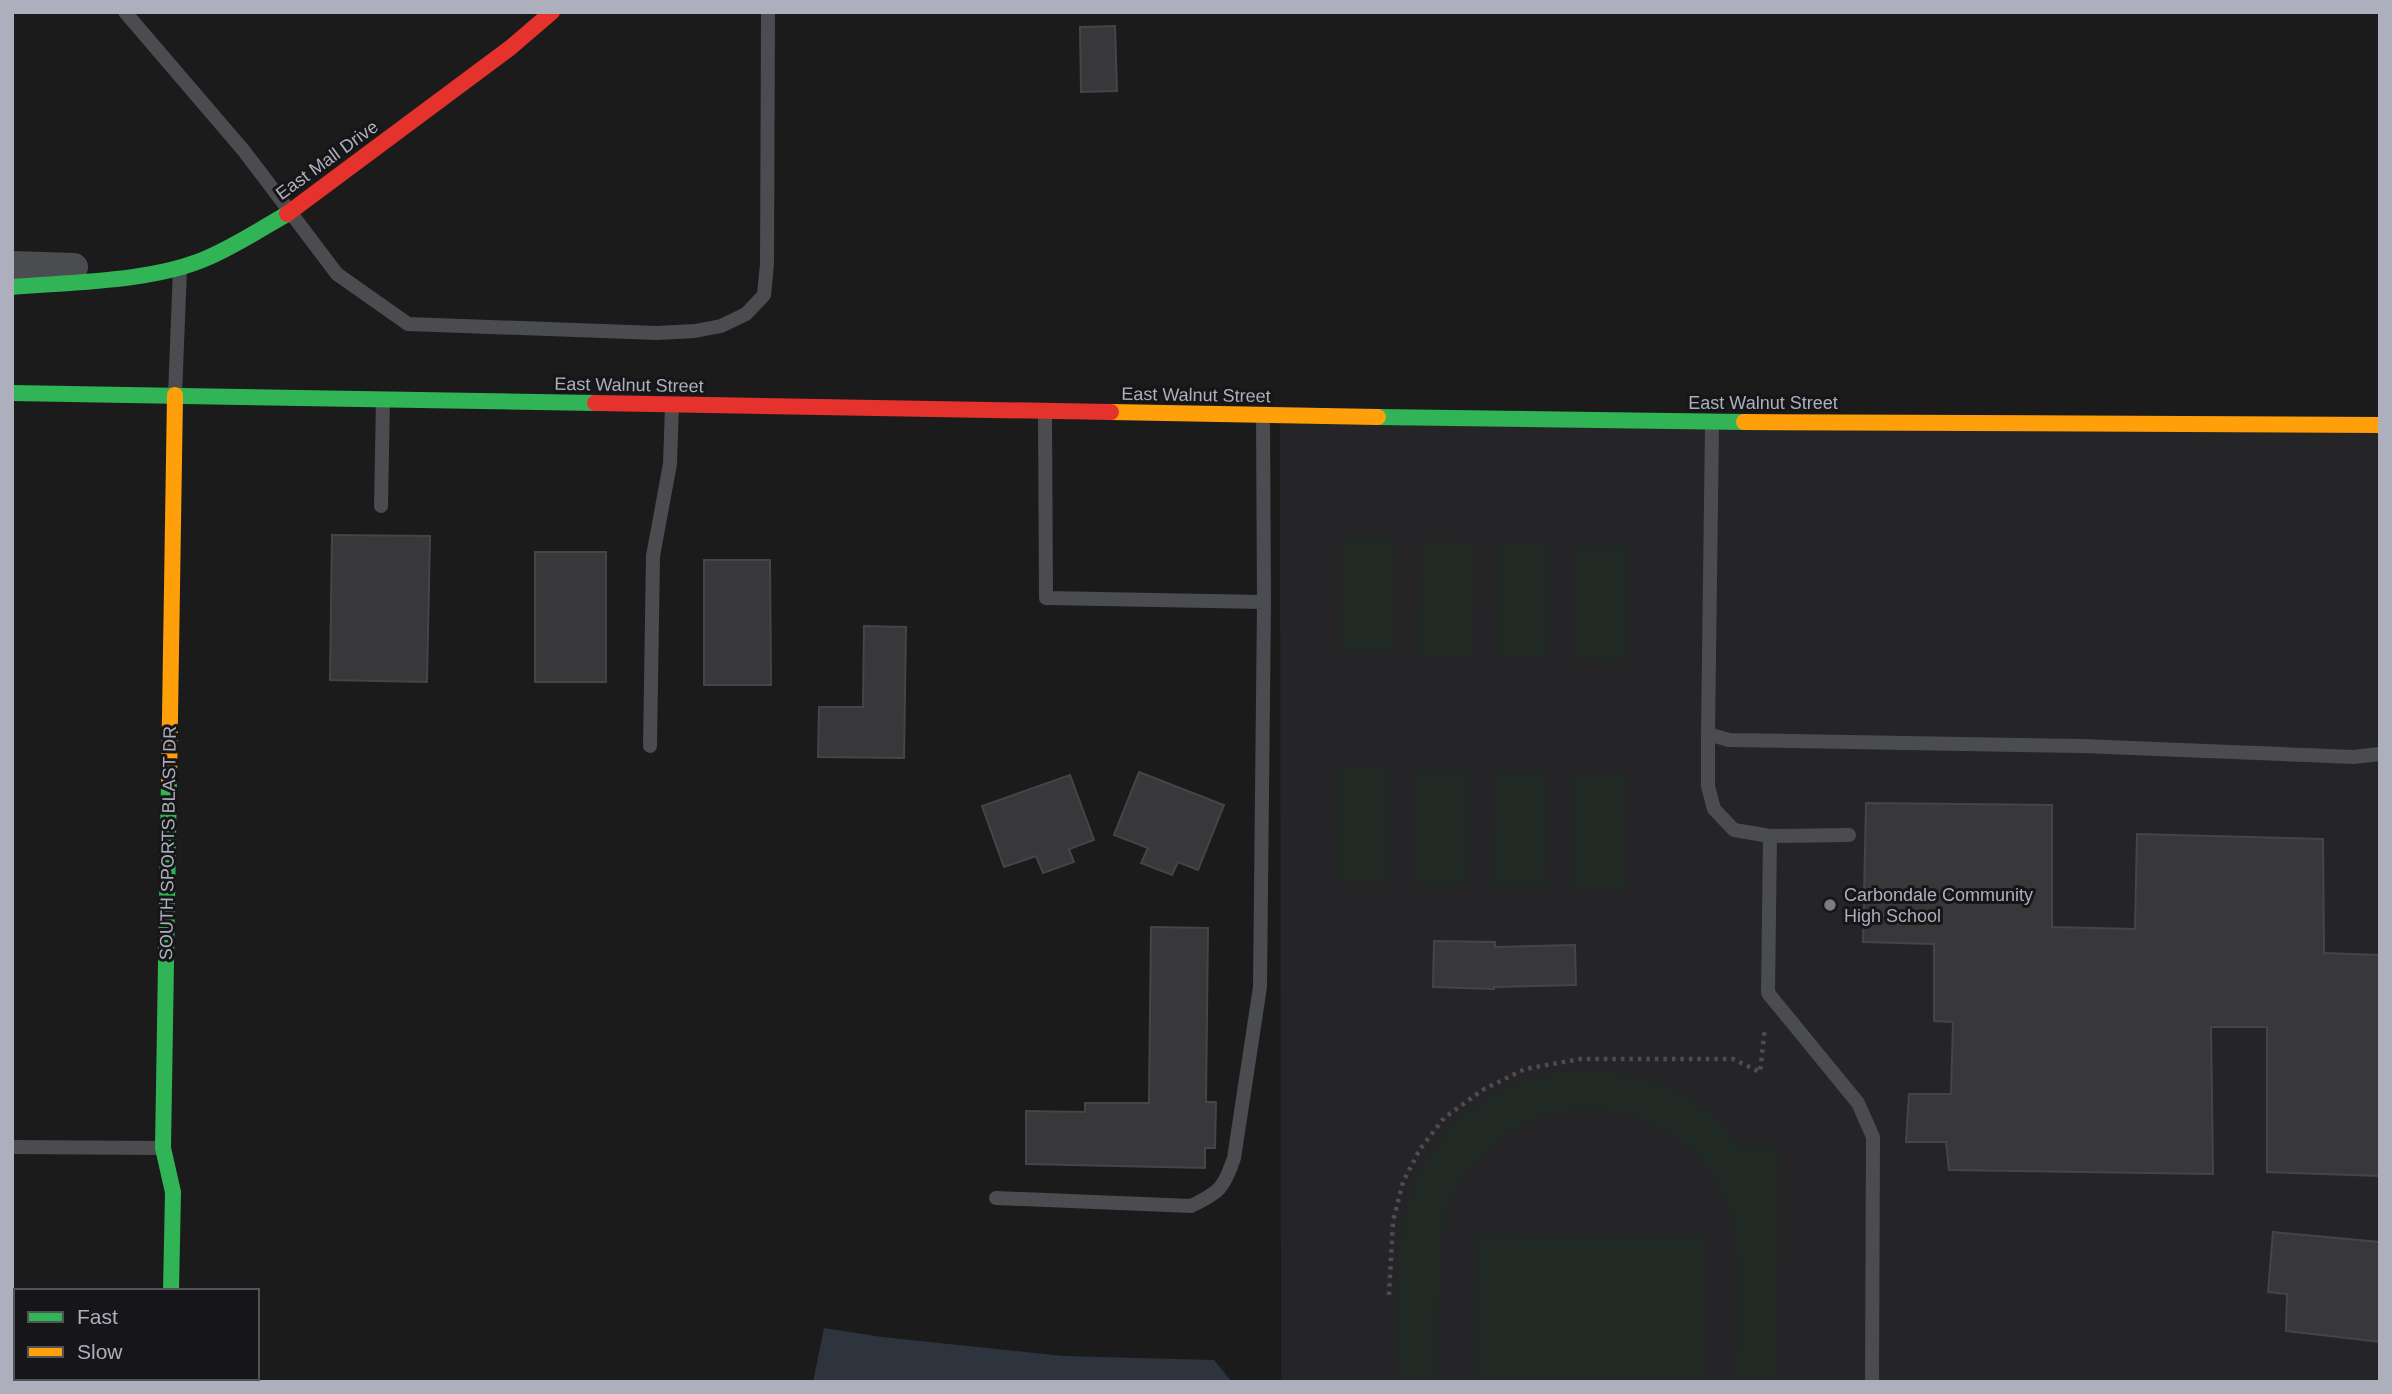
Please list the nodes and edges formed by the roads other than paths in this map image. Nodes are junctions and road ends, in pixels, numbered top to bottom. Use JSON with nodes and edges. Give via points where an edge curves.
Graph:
{"nodes":[{"id":1,"x":125,"y":12,"type":"edge"},
{"id":2,"x":552,"y":12,"type":"edge"},
{"id":3,"x":768,"y":12,"type":"edge"},
{"id":4,"x":290,"y":212,"type":"junction"},
{"id":5,"x":12,"y":265,"type":"edge"},
{"id":6,"x":172,"y":269,"type":"junction"},
{"id":7,"x":12,"y":287,"type":"edge"},
{"id":8,"x":12,"y":393,"type":"edge"},
{"id":9,"x":175,"y":395,"type":"junction"},
{"id":10,"x":383,"y":399,"type":"junction"},
{"id":11,"x":672,"y":406,"type":"junction"},
{"id":12,"x":1045,"y":412,"type":"junction"},
{"id":13,"x":1263,"y":415,"type":"junction"},
{"id":14,"x":1712,"y":422,"type":"junction"},
{"id":15,"x":2380,"y":425,"type":"edge"},
{"id":16,"x":381,"y":506,"type":"dead end"},
{"id":17,"x":1264,"y":602,"type":"junction"},
{"id":18,"x":1709,"y":734,"type":"junction"},
{"id":19,"x":650,"y":746,"type":"dead end"},
{"id":20,"x":2380,"y":754,"type":"edge"},
{"id":21,"x":1849,"y":835,"type":"dead end"},
{"id":22,"x":1770,"y":836,"type":"junction"},
{"id":23,"x":12,"y":1147,"type":"edge"},
{"id":24,"x":163,"y":1148,"type":"junction"},
{"id":25,"x":996,"y":1198,"type":"dead end"},
{"id":26,"x":171,"y":1289,"type":"edge"},
{"id":27,"x":1872,"y":1382,"type":"edge"}],
"edges":[{"from":1,"to":4,"type":"lane","via":[[244,150]]},
{"from":2,"to":4,"type":"street","name":"East Mall Drive"},
{"from":3,"to":4,"type":"lane","via":[[764,295],[746,314],[721,326],[657,334],[408,324],[337,274]]},
{"from":4,"to":6,"type":"street","name":"East Mall Drive","via":[[207,258]]},
{"from":5,"to":6,"type":"street"},
{"from":6,"to":7,"type":"street","name":"East Mall Drive"},
{"from":6,"to":9,"type":"lane"},
{"from":8,"to":9,"type":"street","name":"East Walnut Street"},
{"from":9,"to":10,"type":"street","name":"East Walnut Street"},
{"from":9,"to":24,"type":"street","name":"SOUTH SPORTS BLAST DR"},
{"from":10,"to":11,"type":"street","name":"East Walnut Street"},
{"from":10,"to":16,"type":"lane"},
{"from":11,"to":12,"type":"street","name":"East Walnut Street"},
{"from":11,"to":19,"type":"lane","via":[[670,464],[653,556]]},
{"from":12,"to":13,"type":"street","name":"East Walnut Street"},
{"from":12,"to":17,"type":"lane","via":[[1046,598]]},
{"from":13,"to":14,"type":"street","name":"East Walnut Street"},
{"from":13,"to":17,"type":"lane"},
{"from":14,"to":15,"type":"street","name":"East Walnut Street"},
{"from":14,"to":18,"type":"lane"},
{"from":17,"to":25,"type":"lane","via":[[1260,987],[1234,1158],[1226,1182],[1191,1206]]},
{"from":18,"to":20,"type":"lane","via":[[1729,740],[2082,746],[2353,757]]},
{"from":18,"to":22,"type":"lane","via":[[1714,809],[1734,830]]},
{"from":21,"to":22,"type":"lane"},
{"from":22,"to":27,"type":"lane","via":[[1768,993],[1858,1103],[1873,1137]]},
{"from":23,"to":24,"type":"lane"},
{"from":24,"to":26,"type":"street","name":"SOUTH SPORTS BLAST DR","via":[[173,1192]]}]}
